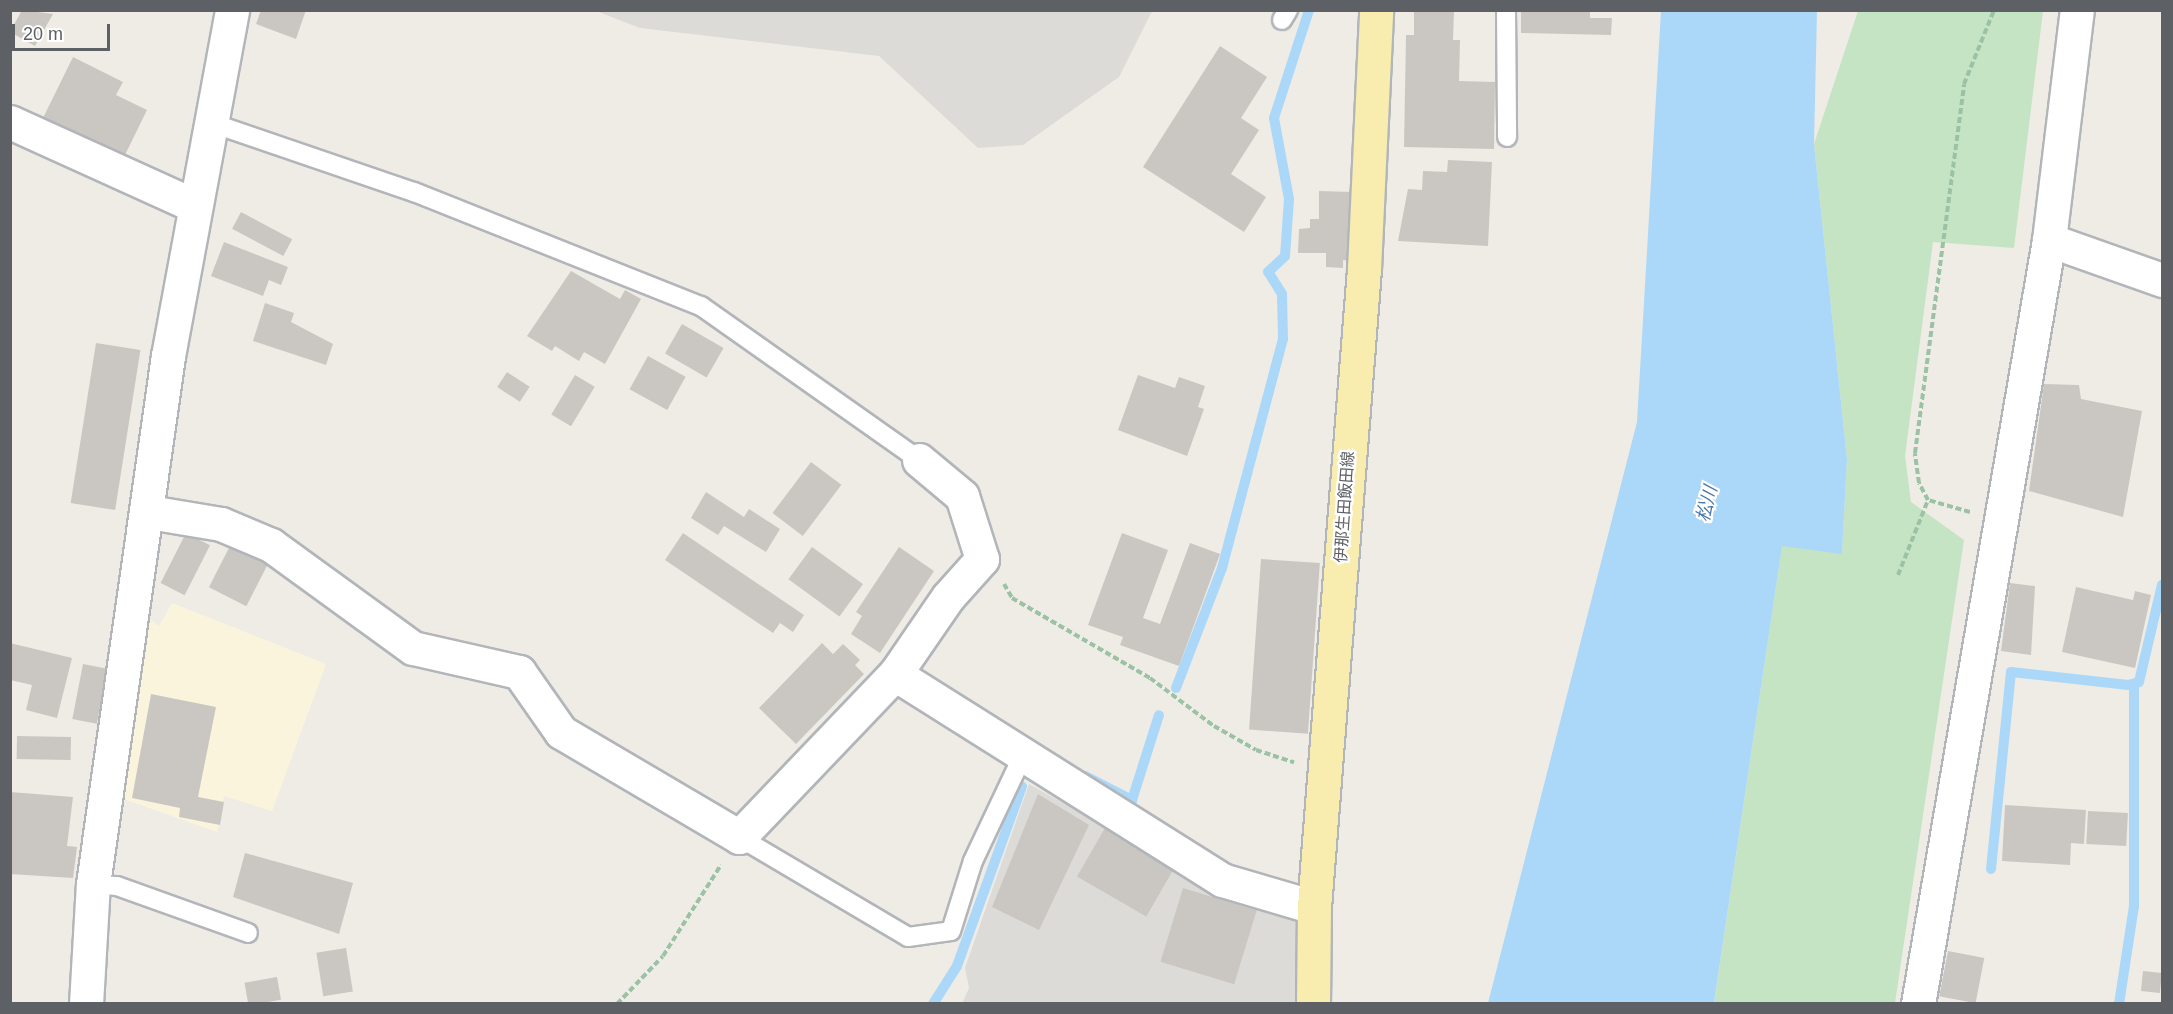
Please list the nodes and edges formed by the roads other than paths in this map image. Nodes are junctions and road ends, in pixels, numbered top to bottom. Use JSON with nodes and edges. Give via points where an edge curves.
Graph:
{"nodes":[{"id":1,"x":232,"y":10,"type":"edge"},
{"id":2,"x":1376,"y":10,"type":"edge"},
{"id":3,"x":1506,"y":10,"type":"edge"},
{"id":4,"x":2077,"y":10,"type":"edge"},
{"id":5,"x":10,"y":122,"type":"edge"},
{"id":6,"x":209,"y":122,"type":"junction"},
{"id":7,"x":1507,"y":137,"type":"dead end"},
{"id":8,"x":193,"y":205,"type":"junction"},
{"id":9,"x":2049,"y":240,"type":"junction"},
{"id":10,"x":2163,"y":280,"type":"edge"},
{"id":11,"x":919,"y":460,"type":"joint"},
{"id":12,"x":149,"y":512,"type":"junction"},
{"id":13,"x":895,"y":674,"type":"junction"},
{"id":14,"x":1023,"y":755,"type":"junction"},
{"id":15,"x":740,"y":837,"type":"junction"},
{"id":16,"x":93,"y":884,"type":"junction"},
{"id":17,"x":1314,"y":908,"type":"junction"},
{"id":18,"x":248,"y":933,"type":"dead end"},
{"id":19,"x":86,"y":1004,"type":"edge"},
{"id":20,"x":1313,"y":1004,"type":"edge"},
{"id":21,"x":1918,"y":1004,"type":"edge"}],
"edges":[{"from":1,"to":6,"type":"street"},
{"from":2,"to":17,"type":"main road","name":"伊那生田飯田線","via":[[1364,269]]},
{"from":3,"to":7,"type":"lane"},
{"from":4,"to":9,"type":"street"},
{"from":5,"to":8,"type":"street"},
{"from":6,"to":8,"type":"street"},
{"from":6,"to":11,"type":"lane","via":[[414,192],[701,306]]},
{"from":8,"to":12,"type":"street"},
{"from":9,"to":10,"type":"street"},
{"from":9,"to":21,"type":"street"},
{"from":11,"to":13,"type":"street","via":[[962,496],[982,559],[948,597]]},
{"from":12,"to":15,"type":"street","via":[[221,524],[271,544],[413,648],[519,672],[561,732]]},
{"from":12,"to":16,"type":"street"},
{"from":13,"to":14,"type":"street"},
{"from":13,"to":15,"type":"street"},
{"from":14,"to":15,"type":"lane","via":[[974,861],[951,931],[908,937]]},
{"from":14,"to":17,"type":"street","via":[[1222,880]]},
{"from":16,"to":18,"type":"lane","via":[[117,886]]},
{"from":16,"to":19,"type":"street"},
{"from":17,"to":20,"type":"main road","name":"伊那生田飯田線"}]}
